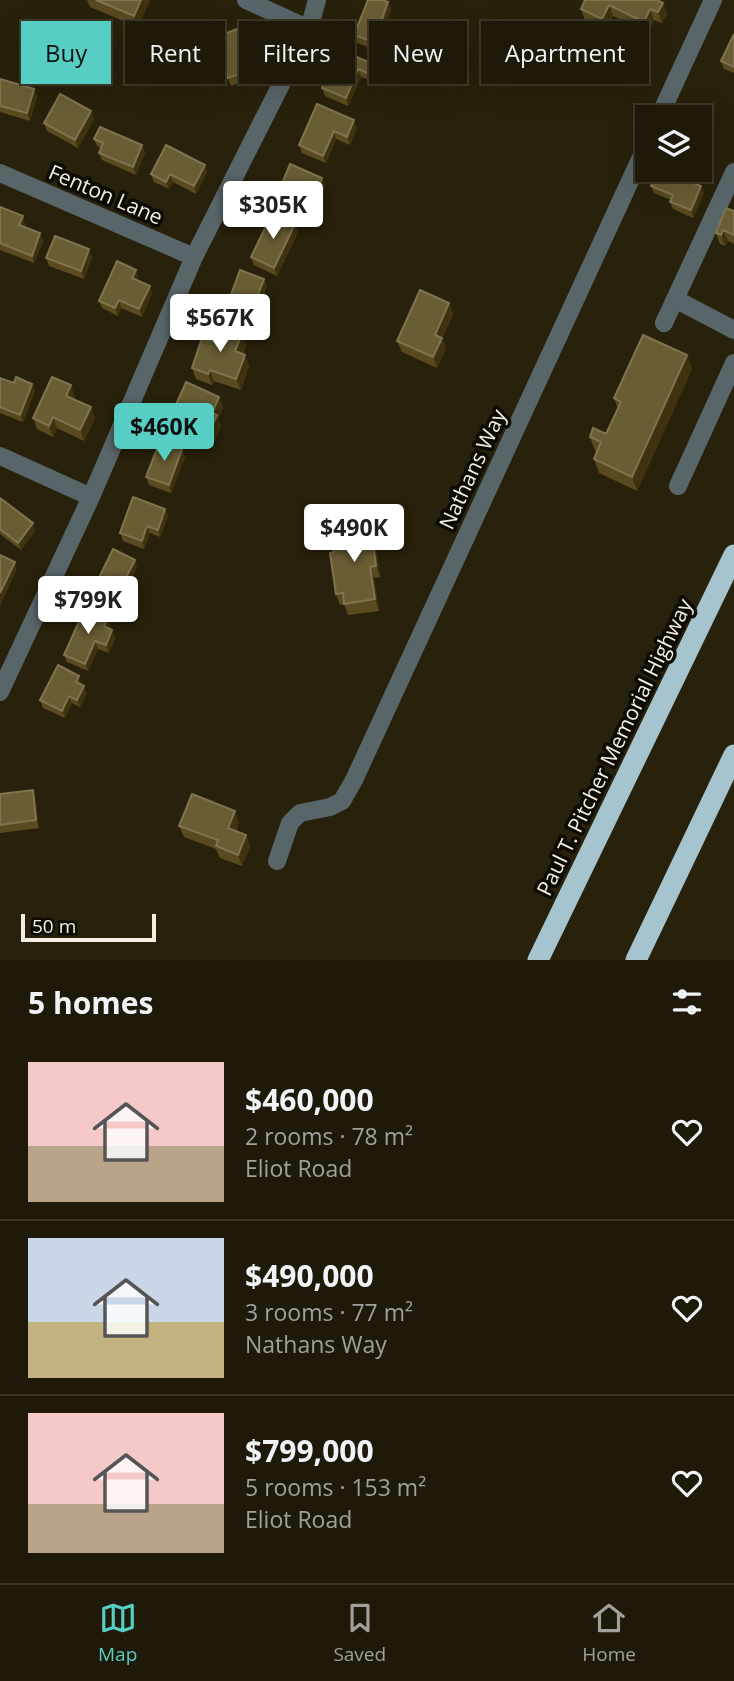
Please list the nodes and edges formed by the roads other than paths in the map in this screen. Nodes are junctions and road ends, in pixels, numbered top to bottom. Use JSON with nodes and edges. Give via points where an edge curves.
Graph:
{"nodes":[{"id":1,"x":246,"y":0,"type":"edge"},
{"id":2,"x":317,"y":0,"type":"edge"},
{"id":3,"x":713,"y":0,"type":"edge"},
{"id":4,"x":292,"y":21,"type":"edge"},
{"id":5,"x":311,"y":21,"type":"edge"},
{"id":6,"x":281,"y":84,"type":"edge"},
{"id":7,"x":665,"y":105,"type":"edge"},
{"id":8,"x":635,"y":170,"type":"edge"},
{"id":9,"x":0,"y":173,"type":"edge"},
{"id":10,"x":734,"y":173,"type":"edge"},
{"id":11,"x":194,"y":257,"type":"junction"},
{"id":12,"x":675,"y":299,"type":"junction"},
{"id":13,"x":664,"y":324,"type":"dead end"},
{"id":14,"x":734,"y":330,"type":"edge"},
{"id":15,"x":734,"y":363,"type":"edge"},
{"id":16,"x":0,"y":456,"type":"edge"},
{"id":17,"x":678,"y":486,"type":"dead end"},
{"id":18,"x":91,"y":497,"type":"junction"},
{"id":19,"x":734,"y":555,"type":"edge"},
{"id":20,"x":0,"y":692,"type":"edge"},
{"id":21,"x":734,"y":755,"type":"edge"},
{"id":22,"x":734,"y":774,"type":"edge"},
{"id":23,"x":277,"y":862,"type":"dead end"},
{"id":24,"x":538,"y":960,"type":"edge"},
{"id":25,"x":636,"y":960,"type":"edge"},
{"id":26,"x":651,"y":960,"type":"edge"}],
"edges":[{"from":1,"to":4,"type":"street"},
{"from":2,"to":5,"type":"street"},
{"from":3,"to":7,"type":"street"},
{"from":6,"to":11,"type":"street"},
{"from":8,"to":23,"type":"street","name":"Nathans Way","via":[[354,780],[342,801],[300,813],[290,823]]},
{"from":9,"to":11,"type":"street","name":"Fenton Lane"},
{"from":10,"to":12,"type":"street"},
{"from":11,"to":18,"type":"street"},
{"from":12,"to":13,"type":"street"},
{"from":12,"to":14,"type":"street"},
{"from":15,"to":17,"type":"street"},
{"from":16,"to":18,"type":"street"},
{"from":18,"to":20,"type":"street"},
{"from":19,"to":24,"type":"highway","name":"Paul T. Pitcher Memorial Highway"},
{"from":21,"to":25,"type":"highway"},
{"from":22,"to":26,"type":"highway"}]}
